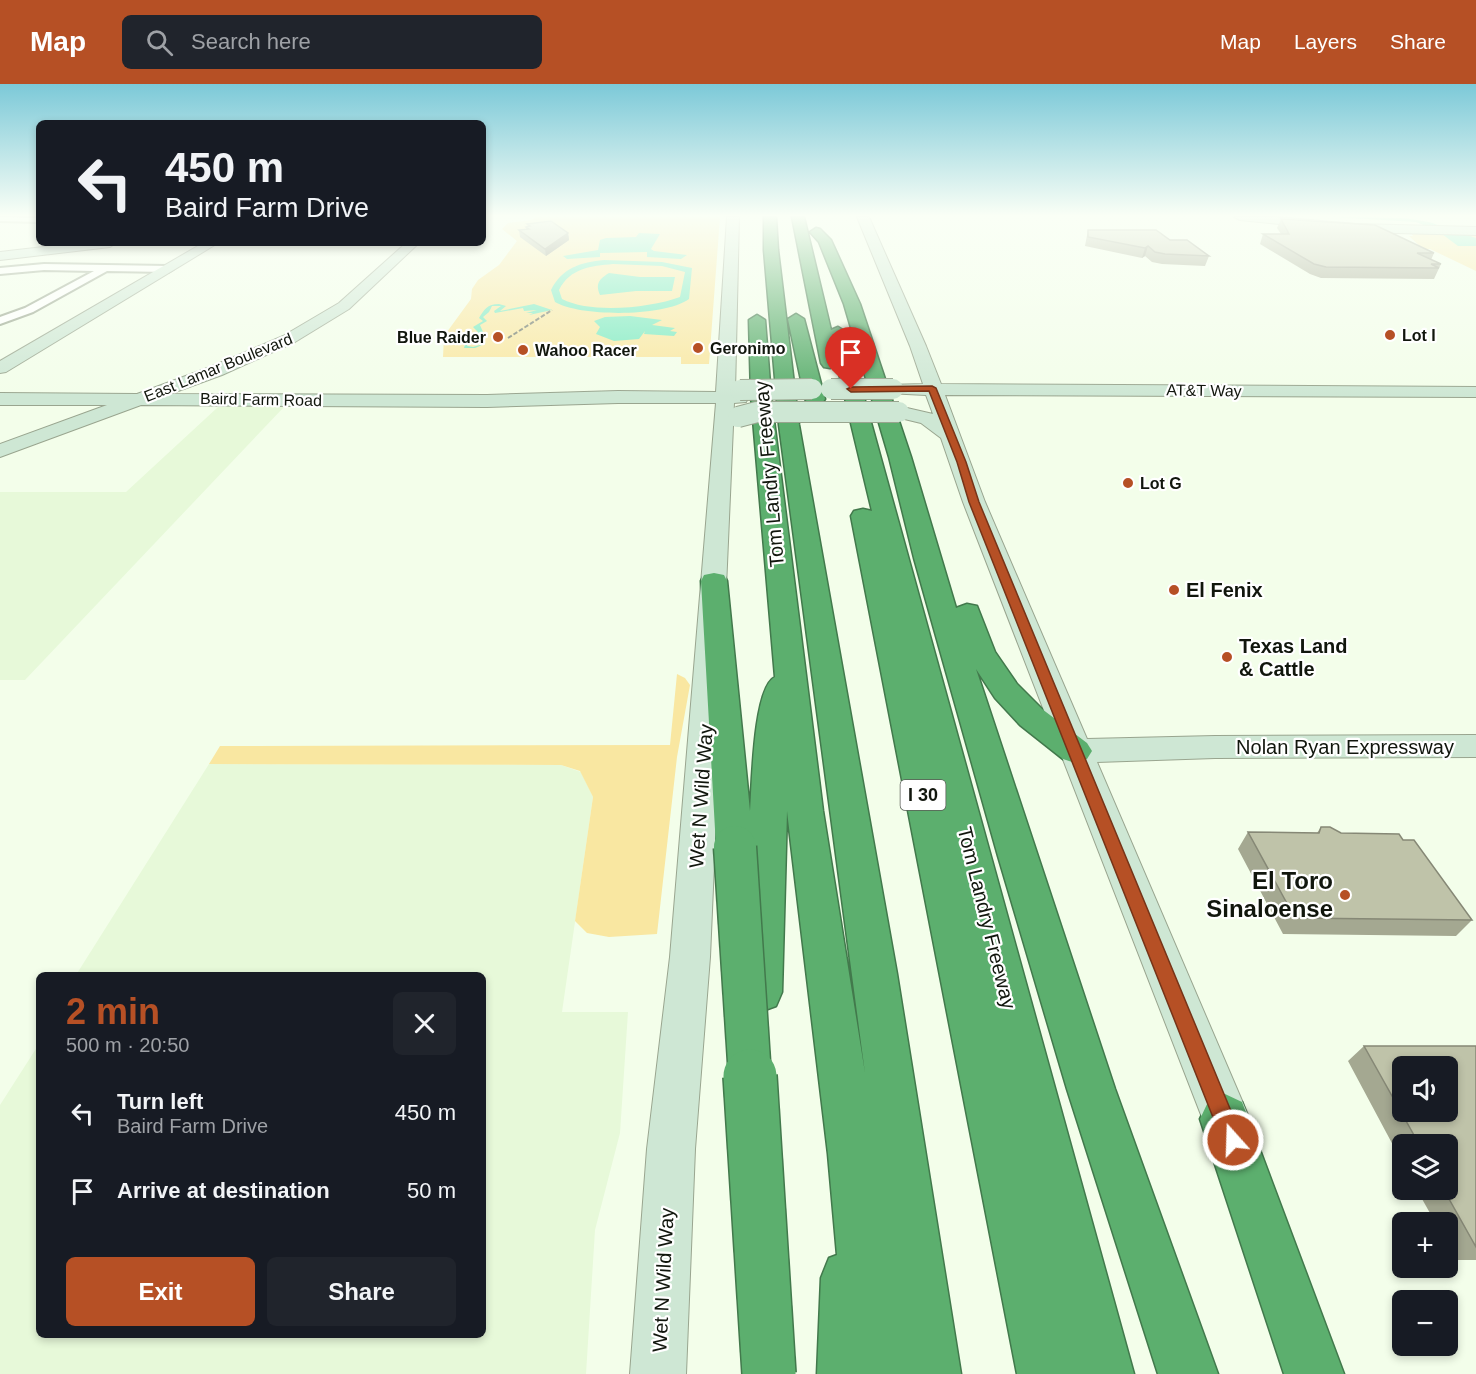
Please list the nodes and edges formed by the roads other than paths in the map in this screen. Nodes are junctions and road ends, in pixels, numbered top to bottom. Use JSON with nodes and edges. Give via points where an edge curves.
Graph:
{"nodes":[{"id":1,"x":89,"y":277,"type":"edge"},
{"id":2,"x":154,"y":277,"type":"edge"},
{"id":3,"x":354,"y":277,"type":"edge"},
{"id":4,"x":375,"y":277,"type":"edge"},
{"id":5,"x":733,"y":277,"type":"edge"},
{"id":6,"x":774,"y":277,"type":"edge"},
{"id":7,"x":797,"y":277,"type":"edge"},
{"id":8,"x":803,"y":277,"type":"edge"},
{"id":9,"x":813,"y":277,"type":"edge"},
{"id":10,"x":843,"y":277,"type":"edge"},
{"id":11,"x":889,"y":277,"type":"edge"},
{"id":12,"x":756,"y":302,"type":"dead end"},
{"id":13,"x":322,"y":305,"type":"junction"},
{"id":14,"x":344,"y":306,"type":"junction"},
{"id":15,"x":795,"y":307,"type":"dead end"},
{"id":16,"x":0,"y":321,"type":"edge"},
{"id":17,"x":888,"y":325,"type":"dead end"},
{"id":18,"x":909,"y":325,"type":"junction"},
{"id":19,"x":804,"y":334,"type":"junction"},
{"id":20,"x":0,"y":368,"type":"edge"},
{"id":21,"x":906,"y":370,"type":"dead end"},
{"id":22,"x":186,"y":382,"type":"junction"},
{"id":23,"x":1476,"y":392,"type":"edge"},
{"id":24,"x":823,"y":394,"type":"junction"},
{"id":25,"x":934,"y":394,"type":"junction"},
{"id":26,"x":142,"y":398,"type":"junction"},
{"id":27,"x":0,"y":399,"type":"edge"},
{"id":28,"x":39,"y":399,"type":"junction"},
{"id":29,"x":110,"y":399,"type":"junction"},
{"id":30,"x":211,"y":399,"type":"junction"},
{"id":31,"x":734,"y":399,"type":"junction"},
{"id":32,"x":896,"y":400,"type":"junction"},
{"id":33,"x":1476,"y":400,"type":"edge"},
{"id":34,"x":50,"y":421,"type":"junction"},
{"id":35,"x":951,"y":437,"type":"junction"},
{"id":36,"x":0,"y":438,"type":"edge"},
{"id":37,"x":0,"y":451,"type":"edge"},
{"id":38,"x":900,"y":457,"type":"junction"},
{"id":39,"x":714,"y":581,"type":"junction"},
{"id":40,"x":789,"y":660,"type":"junction"},
{"id":41,"x":1058,"y":708,"type":"junction"},
{"id":42,"x":1476,"y":746,"type":"edge"},
{"id":43,"x":1215,"y":747,"type":"junction"},
{"id":44,"x":1075,"y":751,"type":"junction"},
{"id":45,"x":1225,"y":1119,"type":"junction"},
{"id":46,"x":853,"y":1154,"type":"junction"},
{"id":47,"x":658,"y":1374,"type":"edge"},
{"id":48,"x":743,"y":1374,"type":"edge"},
{"id":49,"x":769,"y":1374,"type":"edge"},
{"id":50,"x":847,"y":1374,"type":"edge"},
{"id":51,"x":877,"y":1374,"type":"edge"},
{"id":52,"x":931,"y":1374,"type":"edge"},
{"id":53,"x":1047,"y":1374,"type":"edge"},
{"id":54,"x":1104,"y":1374,"type":"edge"},
{"id":55,"x":1188,"y":1374,"type":"edge"},
{"id":56,"x":1314,"y":1374,"type":"edge"},
{"id":57,"x":1340,"y":1374,"type":"edge"}],
"edges":[{"from":1,"to":16,"type":"street"},
{"from":2,"to":20,"type":"main road"},
{"from":3,"to":13,"type":"main road","name":"East Lamar Boulevard"},
{"from":4,"to":14,"type":"main road","name":"East Lamar Boulevard"},
{"from":5,"to":31,"type":"main road"},
{"from":6,"to":52,"type":"highway","via":[[789,425],[875,974]]},
{"from":7,"to":19,"type":"highway"},
{"from":8,"to":53,"type":"highway","number":"I 30"},
{"from":9,"to":54,"type":"highway","name":"Tom Landry Freeway","number":"I 30","via":[[845,360]]},
{"from":10,"to":38,"type":"highway"},
{"from":11,"to":18,"type":"main road"},
{"from":12,"to":40,"type":"highway","name":"Tom Landry Freeway","via":[[762,408]]},
{"from":13,"to":14,"type":"main road"},
{"from":13,"to":29,"type":"main road","name":"East Lamar Boulevard","via":[[251,345]]},
{"from":14,"to":22,"type":"main road","name":"East Lamar Boulevard","via":[[289,339]]},
{"from":15,"to":19,"type":"highway"},
{"from":17,"to":18,"type":"main road"},
{"from":18,"to":25,"type":"main road"},
{"from":19,"to":24,"type":"highway"},
{"from":21,"to":32,"type":"main road","via":[[910,381]]},
{"from":22,"to":26,"type":"main road","name":"East Lamar Boulevard"},
{"from":22,"to":30,"type":"main road","via":[[187,394]]},
{"from":23,"to":25,"type":"main road","name":"AT&T Way"},
{"from":24,"to":31,"type":"main road"},
{"from":24,"to":32,"type":"main road"},
{"from":25,"to":32,"type":"main road"},
{"from":25,"to":33,"type":"main road","name":"AT&T Way"},
{"from":25,"to":35,"type":"main road"},
{"from":26,"to":29,"type":"main road","name":"Baird Farm Road"},
{"from":26,"to":30,"type":"main road","name":"Baird Farm Road"},
{"from":26,"to":37,"type":"main road","name":"East Lamar Boulevard"},
{"from":27,"to":28,"type":"main road","name":"Baird Farm Road"},
{"from":28,"to":29,"type":"main road","name":"Baird Farm Road"},
{"from":28,"to":34,"type":"main road","via":[[59,408]]},
{"from":29,"to":34,"type":"main road","name":"East Lamar Boulevard"},
{"from":30,"to":31,"type":"main road","name":"Baird Farm Road"},
{"from":31,"to":32,"type":"main road","bridge":true,"via":[[757,412]]},
{"from":31,"to":39,"type":"main road","name":"Wet N Wild Way","via":[[730,424],[722,439]]},
{"from":32,"to":35,"type":"main road","via":[[941,426]]},
{"from":34,"to":36,"type":"main road","name":"East Lamar Boulevard"},
{"from":35,"to":41,"type":"main road"},
{"from":38,"to":44,"type":"highway","via":[[945,548],[980,653],[1006,691]]},
{"from":38,"to":55,"type":"highway","via":[[1021,867]]},
{"from":39,"to":47,"type":"main road","name":"Wet N Wild Way"},
{"from":39,"to":49,"type":"highway","bridge":true},
{"from":40,"to":46,"type":"highway","name":"Tom Landry Freeway","via":[[805,811]]},
{"from":40,"to":48,"type":"highway","via":[[773,730]]},
{"from":41,"to":43,"type":"main road","name":"Nolan Ryan Expressway","via":[[1082,730],[1101,738],[1181,738]]},
{"from":41,"to":44,"type":"main road"},
{"from":42,"to":43,"type":"main road","name":"Nolan Ryan Expressway"},
{"from":43,"to":44,"type":"main road","name":"Nolan Ryan Expressway"},
{"from":44,"to":45,"type":"main road"},
{"from":45,"to":56,"type":"highway"},
{"from":45,"to":57,"type":"main road"},
{"from":46,"to":50,"type":"highway"},
{"from":46,"to":51,"type":"highway","name":"Tom Landry Freeway"}]}
